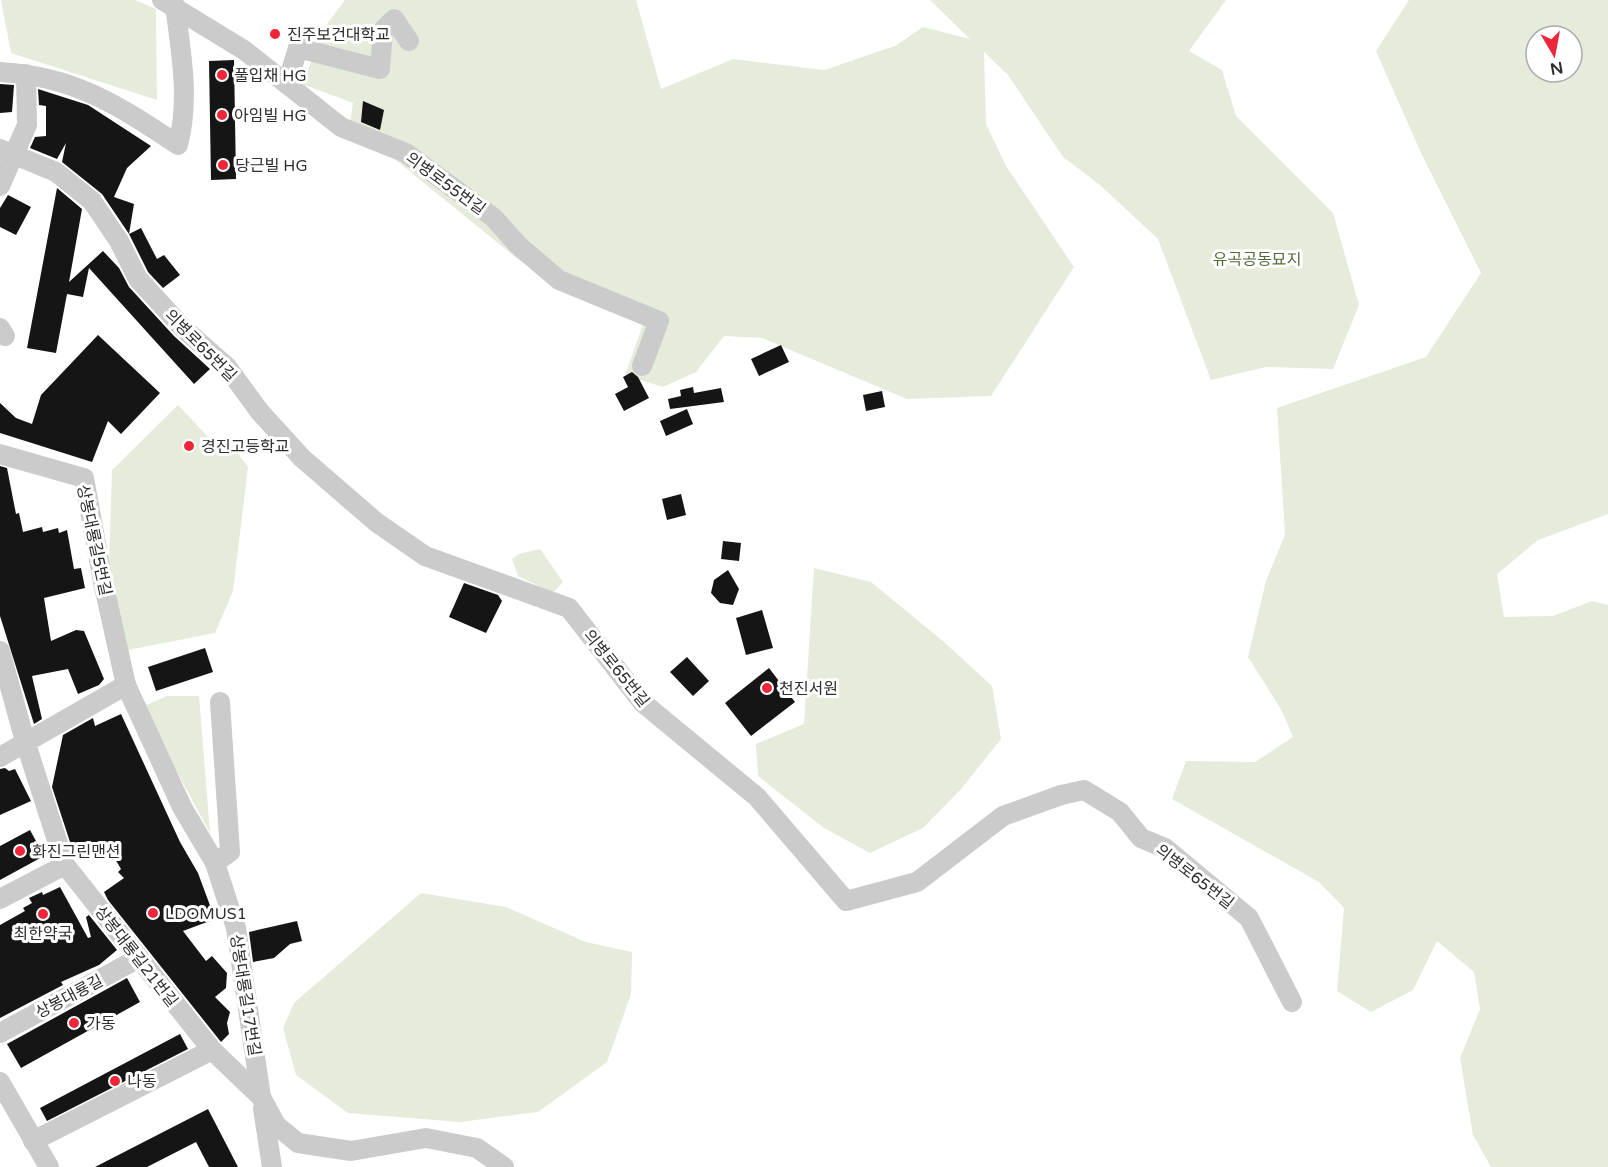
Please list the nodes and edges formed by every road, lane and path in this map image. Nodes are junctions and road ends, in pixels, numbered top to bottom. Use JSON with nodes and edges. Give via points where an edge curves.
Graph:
{"nodes":[{"id":1,"x":168,"y":3,"type":"edge"},
{"id":2,"x":410,"y":41,"type":"dead end"},
{"id":3,"x":0,"y":72,"type":"edge"},
{"id":4,"x":26,"y":74,"type":"junction"},
{"id":5,"x":287,"y":84,"type":"junction"},
{"id":6,"x":6,"y":152,"type":"edge"},
{"id":7,"x":0,"y":186,"type":"edge"},
{"id":8,"x":642,"y":366,"type":"dead end"},
{"id":9,"x":0,"y":454,"type":"edge"},
{"id":10,"x":0,"y":651,"type":"edge"},
{"id":11,"x":126,"y":685,"type":"junction"},
{"id":12,"x":220,"y":702,"type":"dead end"},
{"id":13,"x":25,"y":741,"type":"junction"},
{"id":14,"x":0,"y":757,"type":"edge"},
{"id":15,"x":215,"y":864,"type":"junction"},
{"id":16,"x":65,"y":865,"type":"junction"},
{"id":17,"x":0,"y":899,"type":"edge"},
{"id":18,"x":139,"y":958,"type":"junction"},
{"id":19,"x":1292,"y":1002,"type":"dead end"},
{"id":20,"x":0,"y":1034,"type":"edge"},
{"id":21,"x":212,"y":1050,"type":"junction"},
{"id":22,"x":0,"y":1082,"type":"edge"},
{"id":23,"x":261,"y":1097,"type":"junction"},
{"id":24,"x":33,"y":1141,"type":"junction"},
{"id":25,"x":49,"y":1167,"type":"edge"},
{"id":26,"x":272,"y":1167,"type":"edge"},
{"id":27,"x":504,"y":1167,"type":"edge"}],
"edges":[{"from":1,"to":4,"type":"street","via":[[184,70],[178,145],[102,98],[45,76]]},
{"from":1,"to":5,"type":"street","name":"의병로55번길","via":[[244,50]]},
{"from":2,"to":5,"type":"street","via":[[394,19],[383,30],[380,69],[298,48]]},
{"from":3,"to":4,"type":"street"},
{"from":4,"to":6,"type":"street","via":[[27,125]]},
{"from":5,"to":8,"type":"street","name":"의병로55번길","via":[[341,127],[406,153],[494,218],[559,280],[659,321]]},
{"from":6,"to":7,"type":"street"},
{"from":6,"to":19,"type":"street","name":"의병로65번길","via":[[56,172],[92,201],[119,240],[138,279],[183,328],[227,367],[260,412],[302,458],[376,522],[425,556],[569,608],[643,703],[757,797],[846,901],[917,882],[1003,816],[1084,790],[1120,812],[1141,838],[1165,848],[1249,918]]},
{"from":9,"to":11,"type":"street","name":"상봉대룡길5번길","via":[[84,478]]},
{"from":10,"to":13,"type":"street"},
{"from":11,"to":13,"type":"street"},
{"from":11,"to":15,"type":"street","name":"상봉대룡길17번길","via":[[182,807]]},
{"from":12,"to":15,"type":"street","via":[[230,852]]},
{"from":13,"to":14,"type":"street"},
{"from":13,"to":16,"type":"street"},
{"from":15,"to":23,"type":"street","name":"상봉대룡길17번길","via":[[236,928]]},
{"from":16,"to":17,"type":"street"},
{"from":16,"to":18,"type":"street","name":"상봉대룡길21번길"},
{"from":18,"to":20,"type":"street","name":"상봉대룡길"},
{"from":18,"to":21,"type":"street","name":"상봉대룡길21번길"},
{"from":21,"to":23,"type":"street","name":"상봉대룡길21번길"},
{"from":21,"to":24,"type":"street"},
{"from":22,"to":24,"type":"street"},
{"from":23,"to":26,"type":"street"},
{"from":23,"to":27,"type":"street","name":"상봉대룡길17번길","via":[[276,1125],[298,1143],[351,1151],[426,1138],[477,1148]]},
{"from":24,"to":25,"type":"street"}]}
